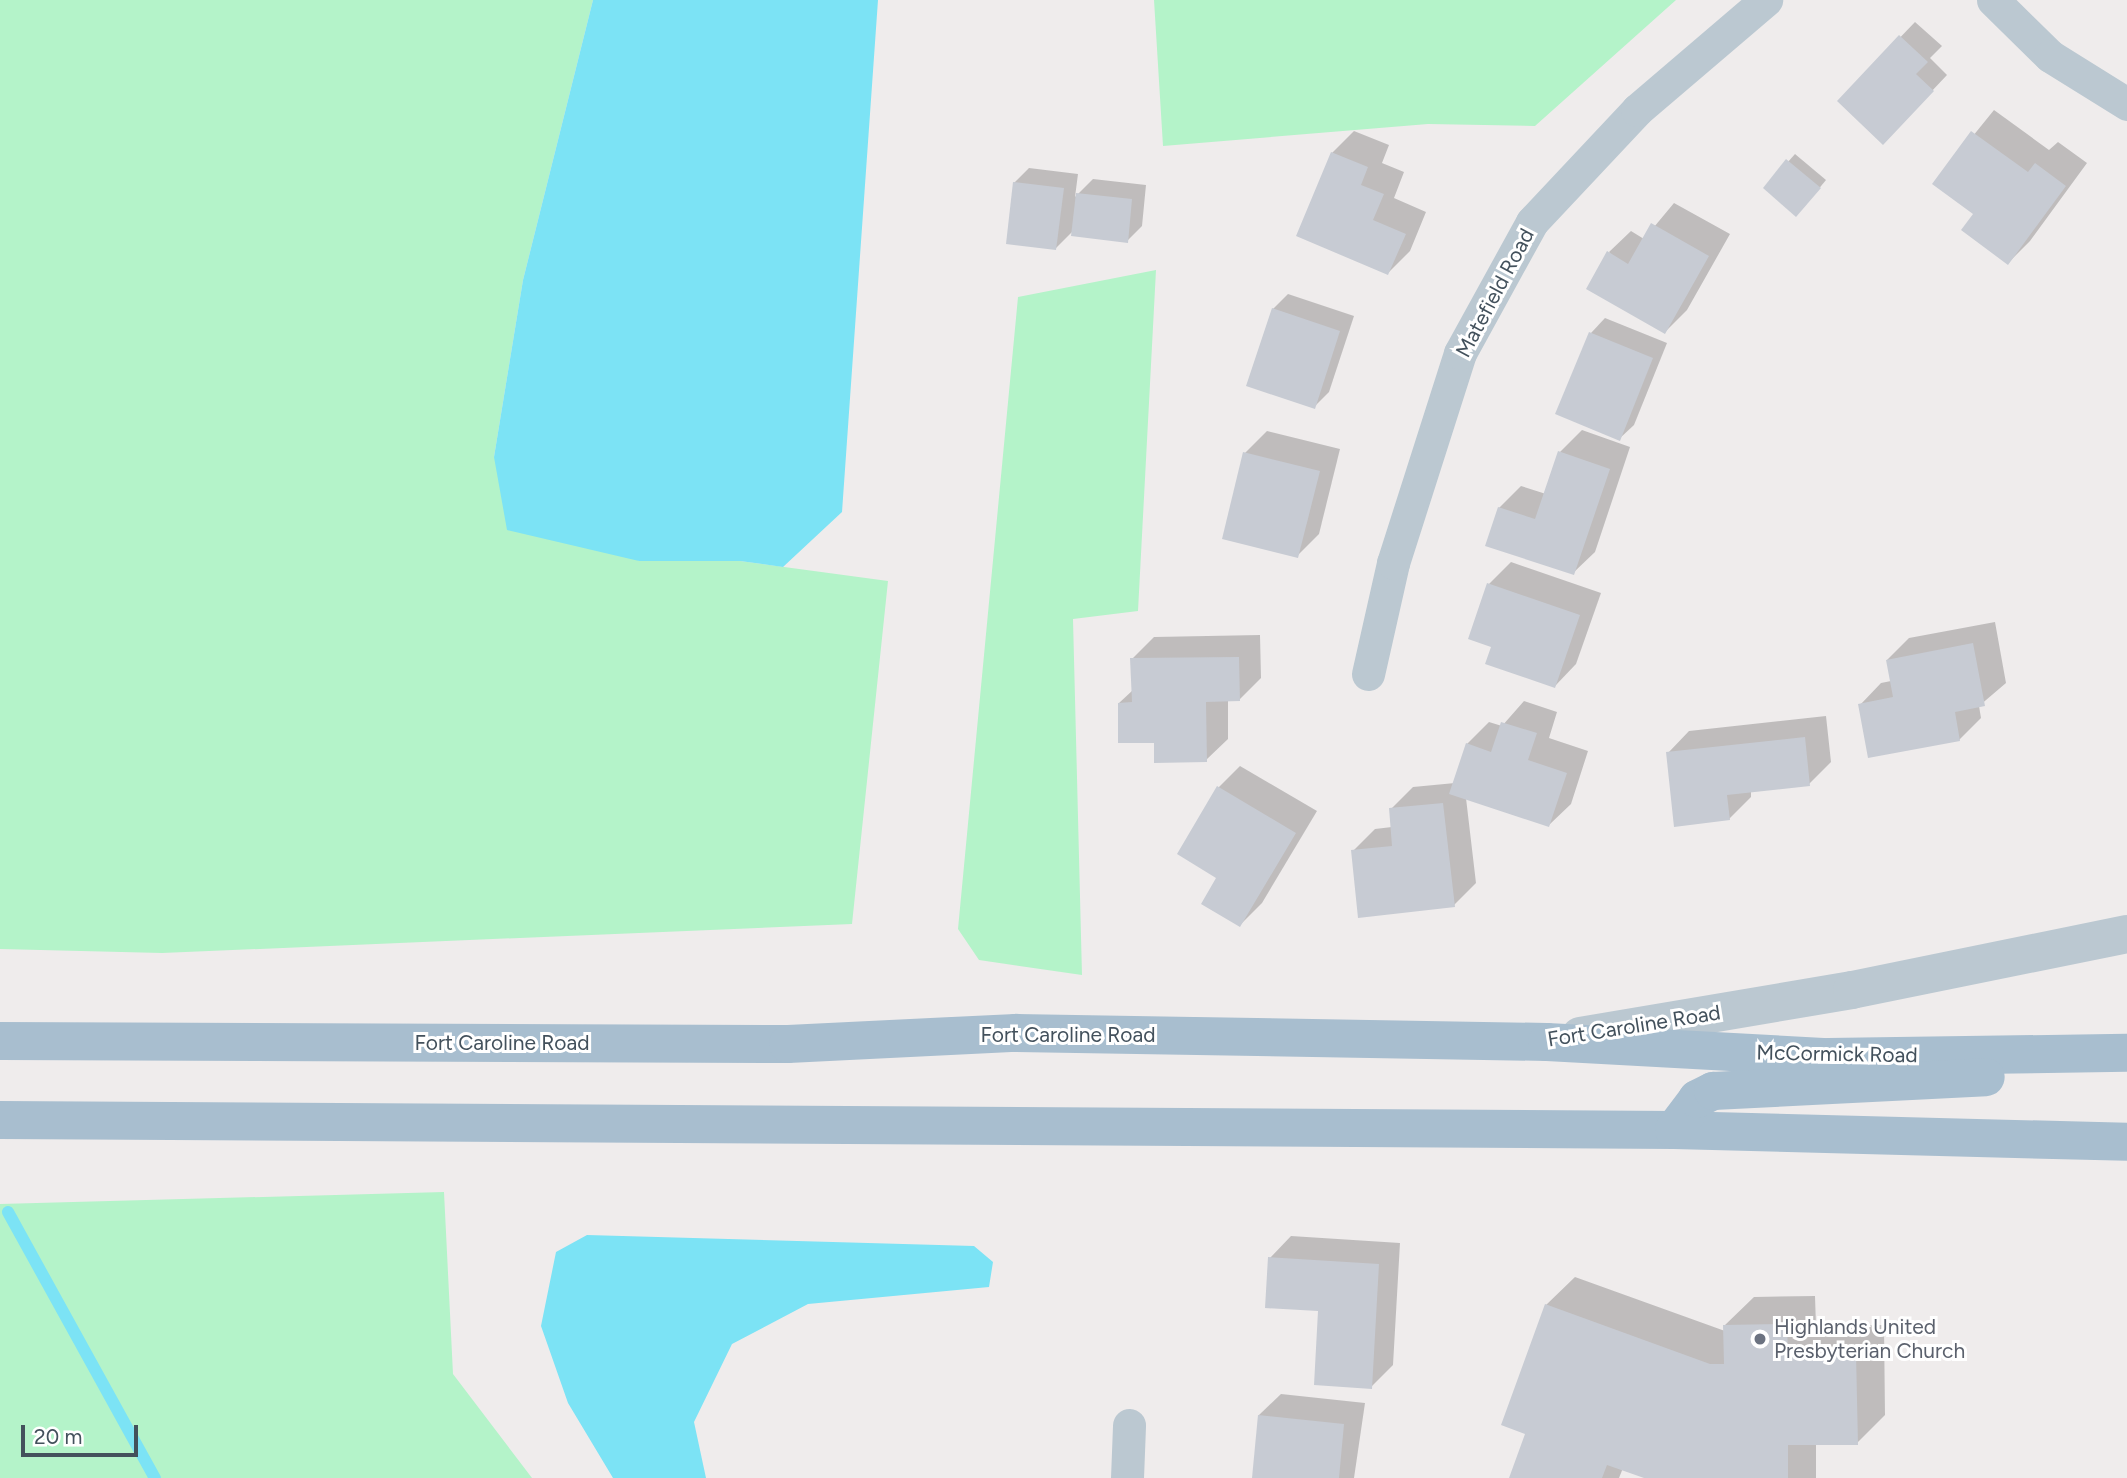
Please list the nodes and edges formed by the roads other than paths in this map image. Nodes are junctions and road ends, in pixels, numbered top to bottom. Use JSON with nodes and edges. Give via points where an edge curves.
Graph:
{"nodes":[{"id":1,"x":1766,"y":0,"type":"edge"},
{"id":2,"x":1993,"y":0,"type":"edge"},
{"id":3,"x":2127,"y":104,"type":"edge"},
{"id":4,"x":1368,"y":674,"type":"dead end"},
{"id":5,"x":2125,"y":935,"type":"edge"},
{"id":6,"x":0,"y":1041,"type":"edge"},
{"id":7,"x":1547,"y":1042,"type":"junction"},
{"id":8,"x":2127,"y":1053,"type":"edge"},
{"id":9,"x":2024,"y":1054,"type":"junction"},
{"id":10,"x":0,"y":1120,"type":"edge"},
{"id":11,"x":1674,"y":1130,"type":"junction"},
{"id":12,"x":2127,"y":1142,"type":"edge"},
{"id":13,"x":1129,"y":1425,"type":"dead end"},
{"id":14,"x":1127,"y":1478,"type":"edge"}],
"edges":[{"from":1,"to":4,"type":"street","name":"Matefield Road","via":[[1637,110],[1532,222],[1460,353],[1393,564]]},
{"from":2,"to":3,"type":"street","via":[[2050,56]]},
{"from":5,"to":7,"type":"street","name":"Fort Caroline Road","via":[[1852,990]]},
{"from":6,"to":7,"type":"main road","name":"Fort Caroline Road","via":[[788,1044],[1016,1033]]},
{"from":7,"to":9,"type":"main road","name":"McCormick Road","via":[[1828,1058]]},
{"from":8,"to":9,"type":"main road","name":"McCormick Road"},
{"from":9,"to":11,"type":"main road","via":[[1992,1075],[1970,1081],[1713,1091],[1697,1099]]},
{"from":10,"to":11,"type":"main road"},
{"from":11,"to":12,"type":"main road"},
{"from":13,"to":14,"type":"street"}]}
